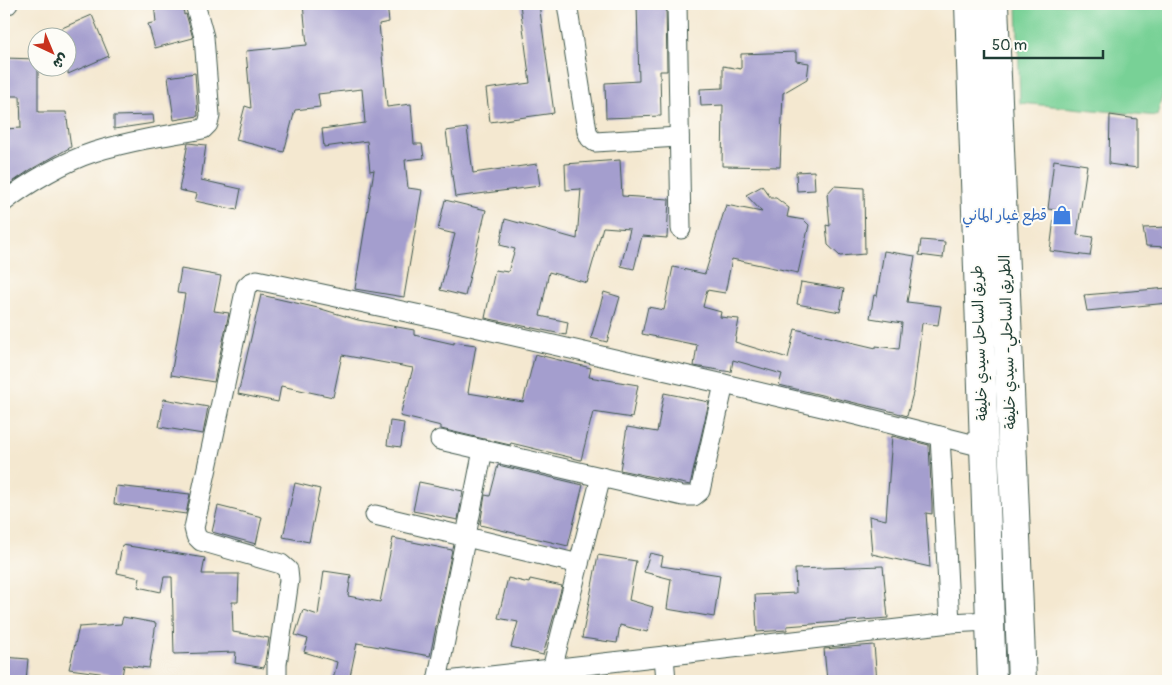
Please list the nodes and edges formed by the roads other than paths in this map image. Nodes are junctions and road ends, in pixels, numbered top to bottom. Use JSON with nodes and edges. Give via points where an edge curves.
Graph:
{"nodes":[{"id":1,"x":8,"y":4,"type":"edge"},
{"id":2,"x":195,"y":4,"type":"edge"},
{"id":3,"x":567,"y":4,"type":"edge"},
{"id":4,"x":677,"y":4,"type":"edge"},
{"id":5,"x":968,"y":4,"type":"edge"},
{"id":6,"x":994,"y":4,"type":"edge"},
{"id":7,"x":4,"y":5,"type":"edge"},
{"id":8,"x":679,"y":137,"type":"junction"},
{"id":9,"x":4,"y":202,"type":"edge"},
{"id":10,"x":682,"y":229,"type":"dead end"},
{"id":11,"x":724,"y":384,"type":"junction"},
{"id":12,"x":940,"y":436,"type":"junction"},
{"id":13,"x":440,"y":440,"type":"dead end"},
{"id":14,"x":983,"y":447,"type":"junction"},
{"id":15,"x":483,"y":450,"type":"junction"},
{"id":16,"x":601,"y":478,"type":"junction"},
{"id":17,"x":375,"y":515,"type":"dead end"},
{"id":18,"x":466,"y":536,"type":"junction"},
{"id":19,"x":579,"y":564,"type":"junction"},
{"id":20,"x":989,"y":621,"type":"junction"},
{"id":21,"x":950,"y":623,"type":"junction"},
{"id":22,"x":664,"y":656,"type":"junction"},
{"id":23,"x":552,"y":670,"type":"junction"},
{"id":24,"x":496,"y":679,"type":"edge"},
{"id":25,"x":277,"y":681,"type":"edge"},
{"id":26,"x":437,"y":681,"type":"edge"},
{"id":27,"x":447,"y":681,"type":"edge"},
{"id":28,"x":666,"y":681,"type":"edge"},
{"id":29,"x":992,"y":681,"type":"edge"},
{"id":30,"x":1022,"y":681,"type":"edge"}],
"edges":[{"from":1,"to":7,"type":"street"},
{"from":2,"to":9,"type":"street","via":[[204,37],[208,124],[203,129],[94,152],[59,168]]},
{"from":3,"to":8,"type":"street","via":[[590,138],[595,142]]},
{"from":4,"to":8,"type":"street"},
{"from":5,"to":14,"type":"highway","name":"طريق الساحل سيدي خليفة"},
{"from":6,"to":30,"type":"highway","name":"الطريق الساحلي- سيدي خليفة"},
{"from":8,"to":10,"type":"street"},
{"from":11,"to":12,"type":"street"},
{"from":11,"to":16,"type":"street","via":[[700,491],[694,496]]},
{"from":11,"to":25,"type":"street","via":[[257,280],[250,283],[246,288],[194,528],[200,540],[281,564],[288,570]]},
{"from":12,"to":14,"type":"street"},
{"from":12,"to":21,"type":"street"},
{"from":13,"to":15,"type":"street"},
{"from":14,"to":20,"type":"highway","name":"طريق الساحل سيدي خليفة"},
{"from":15,"to":16,"type":"street"},
{"from":15,"to":18,"type":"street"},
{"from":16,"to":19,"type":"street"},
{"from":17,"to":18,"type":"street"},
{"from":18,"to":19,"type":"street"},
{"from":18,"to":26,"type":"street"},
{"from":19,"to":23,"type":"street"},
{"from":20,"to":21,"type":"street"},
{"from":20,"to":29,"type":"highway","name":"طريق الساحل سيدي خليفة"},
{"from":21,"to":22,"type":"street"},
{"from":22,"to":23,"type":"street"},
{"from":22,"to":28,"type":"street"},
{"from":23,"to":24,"type":"street"},
{"from":24,"to":27,"type":"street"}]}
